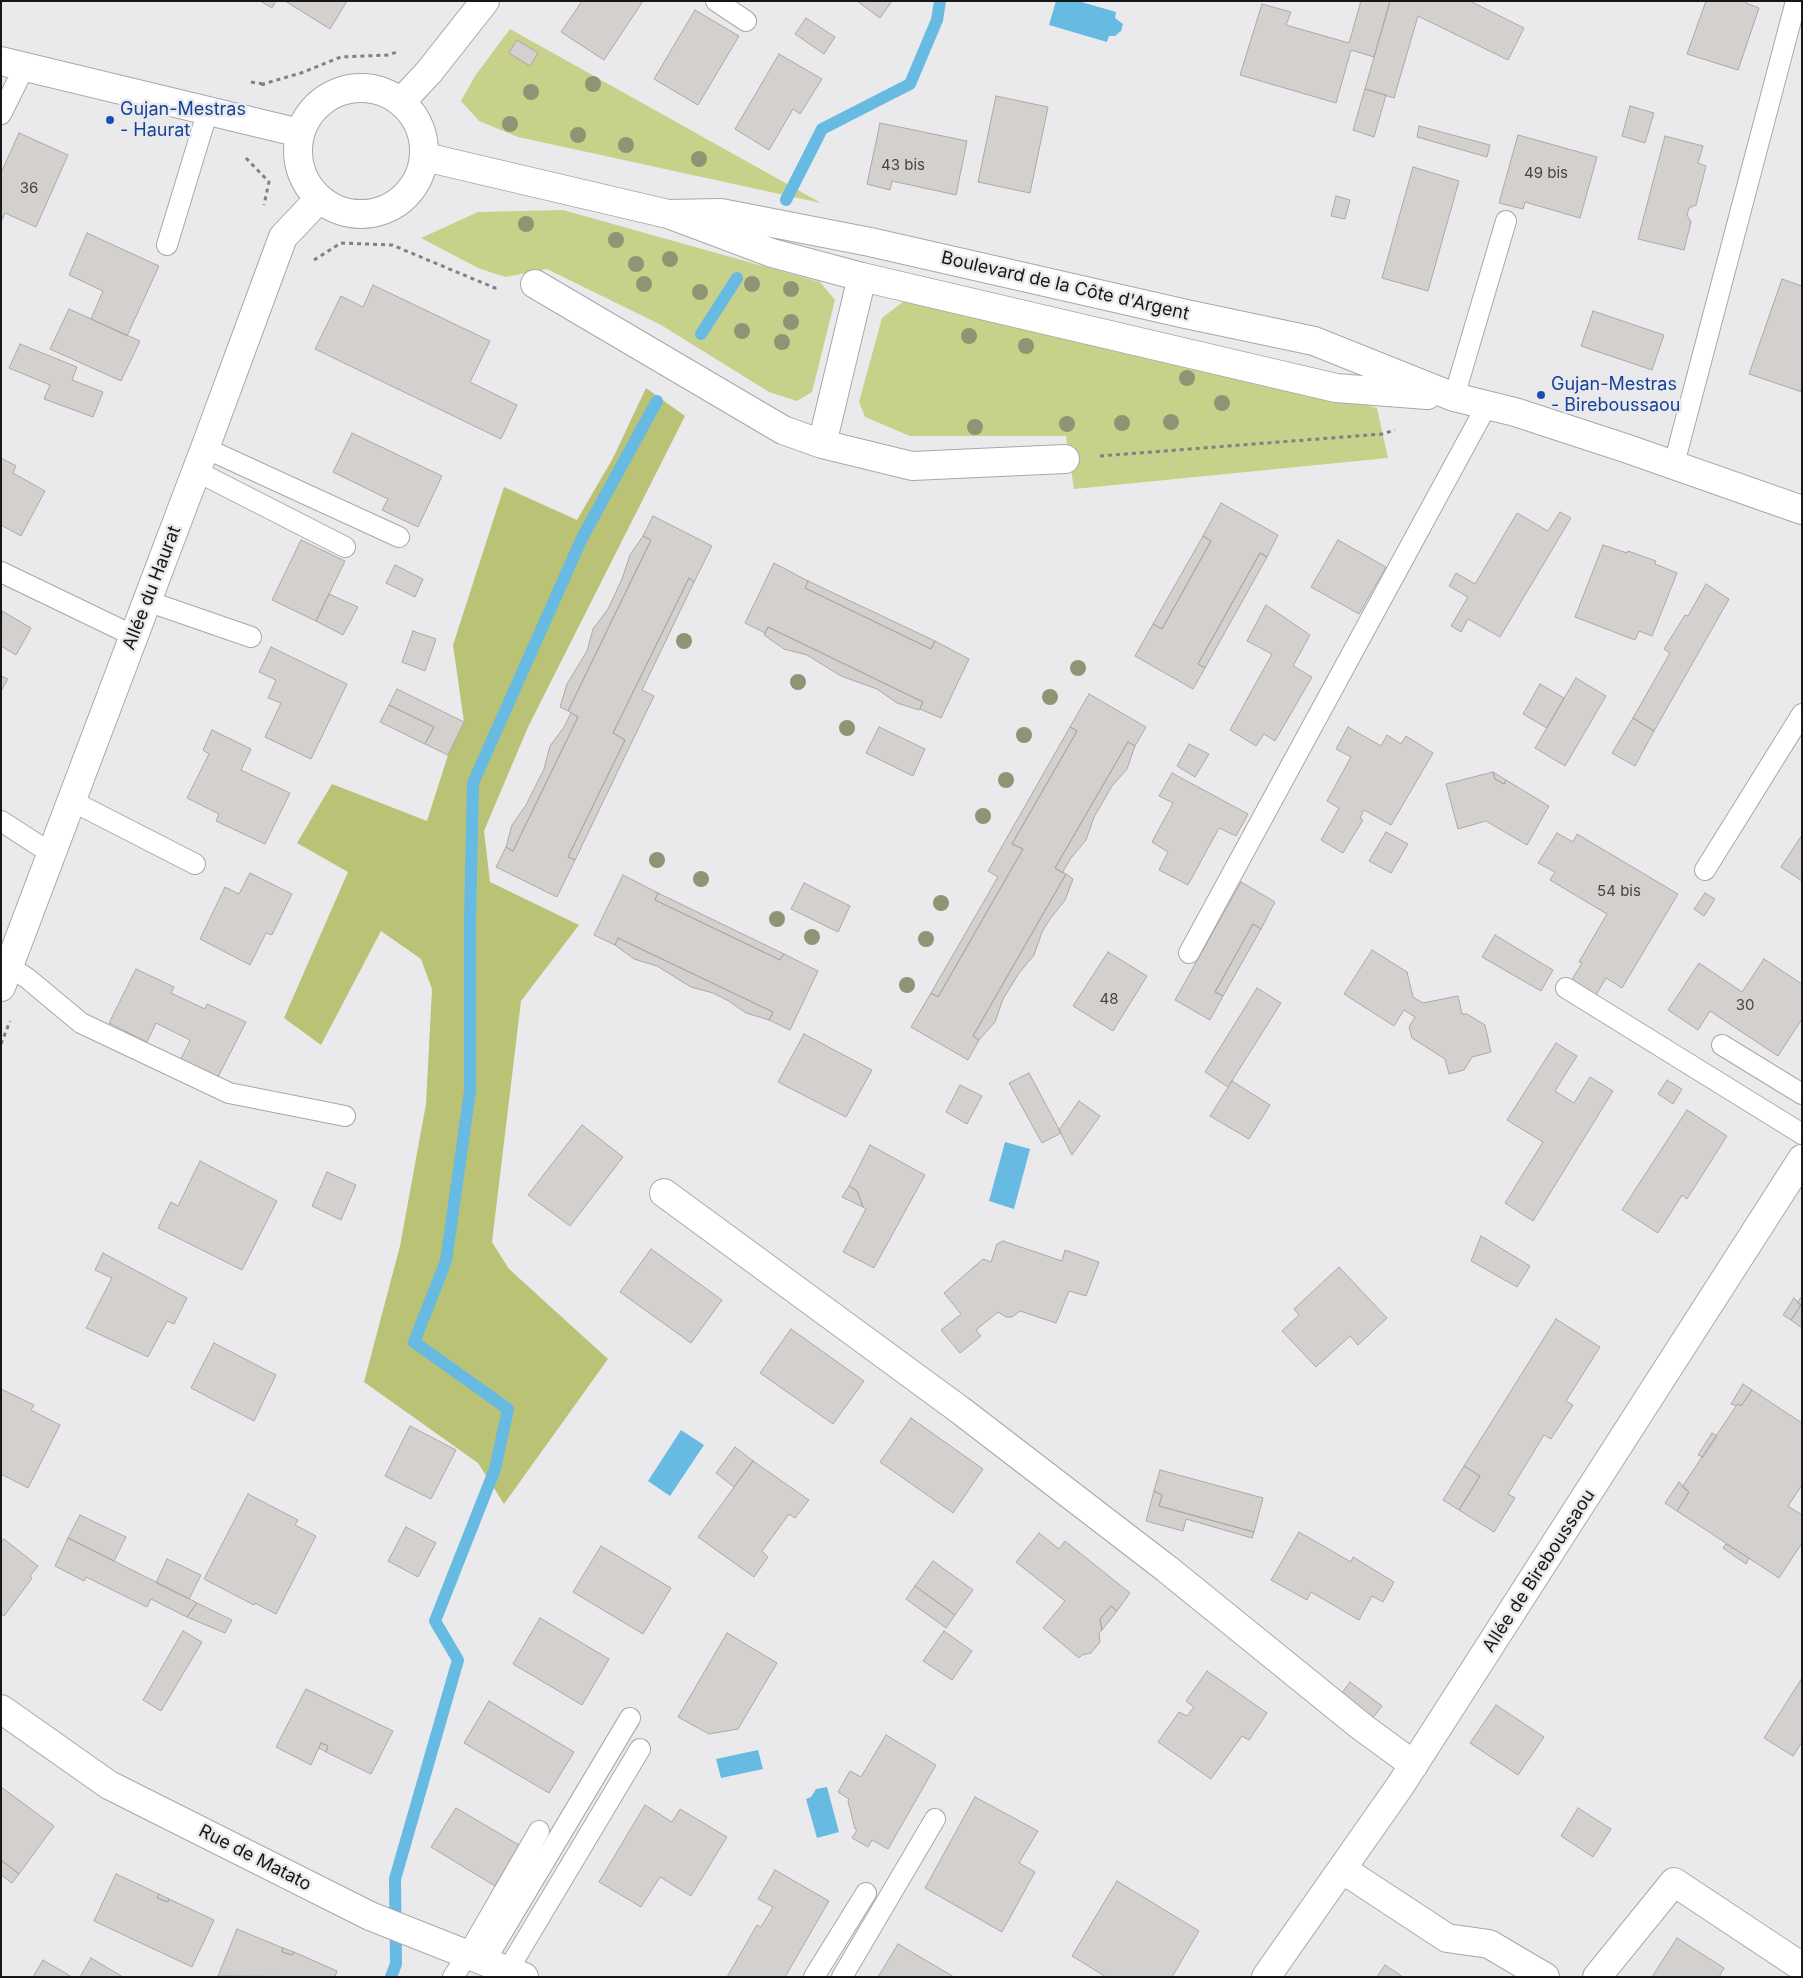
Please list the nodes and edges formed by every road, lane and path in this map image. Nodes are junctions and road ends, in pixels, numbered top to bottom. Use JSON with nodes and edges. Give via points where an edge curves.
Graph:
{"nodes":[{"id":1,"x":484,"y":1,"type":"edge"},
{"id":2,"x":716,"y":1,"type":"edge"},
{"id":3,"x":1796,"y":1,"type":"edge"},
{"id":4,"x":746,"y":21,"type":"dead end"},
{"id":5,"x":406,"y":49,"type":"dead end"},
{"id":6,"x":13,"y":64,"type":"edge"},
{"id":7,"x":401,"y":102,"type":"junction"},
{"id":8,"x":208,"y":110,"type":"junction"},
{"id":9,"x":1,"y":114,"type":"edge"},
{"id":10,"x":259,"y":123,"type":"junction"},
{"id":11,"x":300,"y":132,"type":"junction"},
{"id":12,"x":424,"y":158,"type":"junction"},
{"id":13,"x":318,"y":200,"type":"junction"},
{"id":14,"x":668,"y":214,"type":"junction"},
{"id":15,"x":1506,"y":221,"type":"dead end"},
{"id":16,"x":283,"y":237,"type":"junction"},
{"id":17,"x":870,"y":242,"type":"junction"},
{"id":18,"x":167,"y":245,"type":"dead end"},
{"id":19,"x":862,"y":277,"type":"junction"},
{"id":20,"x":535,"y":284,"type":"joint"},
{"id":21,"x":1454,"y":397,"type":"junction"},
{"id":22,"x":1487,"y":406,"type":"junction"},
{"id":23,"x":1401,"y":429,"type":"dead end"},
{"id":24,"x":822,"y":444,"type":"junction"},
{"id":25,"x":201,"y":459,"type":"junction"},
{"id":26,"x":1065,"y":459,"type":"joint"},
{"id":27,"x":1674,"y":464,"type":"junction"},
{"id":28,"x":1802,"y":510,"type":"edge"},
{"id":29,"x":399,"y":537,"type":"dead end"},
{"id":30,"x":345,"y":547,"type":"dead end"},
{"id":31,"x":1,"y":572,"type":"edge"},
{"id":32,"x":147,"y":601,"type":"junction"},
{"id":33,"x":134,"y":636,"type":"junction"},
{"id":34,"x":251,"y":636,"type":"dead end"},
{"id":35,"x":1802,"y":714,"type":"edge"},
{"id":36,"x":72,"y":801,"type":"junction"},
{"id":37,"x":1,"y":821,"type":"edge"},
{"id":38,"x":52,"y":854,"type":"junction"},
{"id":39,"x":195,"y":864,"type":"dead end"},
{"id":40,"x":1705,"y":870,"type":"dead end"},
{"id":41,"x":1189,"y":953,"type":"dead end"},
{"id":42,"x":5,"y":977,"type":"edge"},
{"id":43,"x":1566,"y":988,"type":"dead end"},
{"id":44,"x":1722,"y":1045,"type":"dead end"},
{"id":45,"x":1802,"y":1094,"type":"edge"},
{"id":46,"x":345,"y":1116,"type":"dead end"},
{"id":47,"x":1802,"y":1134,"type":"edge"},
{"id":48,"x":1802,"y":1160,"type":"edge"},
{"id":49,"x":664,"y":1193,"type":"dead end"},
{"id":50,"x":1,"y":1709,"type":"edge"},
{"id":51,"x":630,"y":1718,"type":"dead end"},
{"id":52,"x":640,"y":1749,"type":"dead end"},
{"id":53,"x":1414,"y":1765,"type":"junction"},
{"id":54,"x":935,"y":1819,"type":"dead end"},
{"id":55,"x":539,"y":1831,"type":"dead end"},
{"id":56,"x":1342,"y":1869,"type":"junction"},
{"id":57,"x":866,"y":1893,"type":"dead end"},
{"id":58,"x":496,"y":1966,"type":"edge"},
{"id":59,"x":1802,"y":1967,"type":"edge"},
{"id":60,"x":453,"y":1977,"type":"edge"},
{"id":61,"x":814,"y":1977,"type":"edge"},
{"id":62,"x":842,"y":1977,"type":"edge"},
{"id":63,"x":1266,"y":1977,"type":"edge"},
{"id":64,"x":1545,"y":1977,"type":"edge"},
{"id":65,"x":1597,"y":1977,"type":"edge"}],
"edges":[{"from":1,"to":7,"type":"street","via":[[429,72]]},
{"from":2,"to":4,"type":"lane"},
{"from":3,"to":27,"type":"lane"},
{"from":5,"to":10,"type":"path","via":[[388,55],[340,57],[263,84]]},
{"from":6,"to":8,"type":"street"},
{"from":6,"to":9,"type":"lane"},
{"from":7,"to":11,"type":"street","via":[[383,92],[363,87],[342,90],[324,99],[308,114]]},
{"from":7,"to":12,"type":"street","via":[[418,124],[423,137]]},
{"from":8,"to":10,"type":"street"},
{"from":8,"to":18,"type":"lane"},
{"from":10,"to":11,"type":"street"},
{"from":10,"to":16,"type":"path","via":[[244,155],[269,182],[260,221]]},
{"from":11,"to":13,"type":"street","via":[[299,169]]},
{"from":12,"to":13,"type":"street","via":[[409,194],[394,206],[375,214],[355,215],[336,210]]},
{"from":12,"to":14,"type":"street","name":"Boulevard de la Côte d'Argent"},
{"from":13,"to":16,"type":"street","name":"Allée du Haurat"},
{"from":14,"to":17,"type":"street","name":"Boulevard de la Côte d'Argent","via":[[721,212]]},
{"from":14,"to":19,"type":"street","name":"Boulevard de la Côte d'Argent","via":[[772,254]]},
{"from":15,"to":21,"type":"lane"},
{"from":16,"to":20,"type":"path","via":[[308,264],[341,243],[392,245],[495,288]]},
{"from":16,"to":25,"type":"street","name":"Allée du Haurat"},
{"from":17,"to":19,"type":"street"},
{"from":17,"to":21,"type":"street","name":"Boulevard de la Côte d'Argent","via":[[1314,341]]},
{"from":19,"to":21,"type":"street","name":"Boulevard de la Côte d'Argent","via":[[1336,388]]},
{"from":19,"to":24,"type":"street"},
{"from":20,"to":24,"type":"street","via":[[783,430]]},
{"from":21,"to":22,"type":"street","name":"Boulevard de la Côte d'Argent"},
{"from":22,"to":27,"type":"street","name":"Boulevard de la Côte d'Argent","via":[[1515,412]]},
{"from":22,"to":41,"type":"lane"},
{"from":23,"to":26,"type":"path","via":[[1382,434]]},
{"from":24,"to":26,"type":"street","via":[[912,466]]},
{"from":25,"to":29,"type":"lane"},
{"from":25,"to":30,"type":"lane"},
{"from":25,"to":32,"type":"street","name":"Allée du Haurat"},
{"from":27,"to":28,"type":"street","name":"Boulevard de la Côte d'Argent"},
{"from":31,"to":33,"type":"lane"},
{"from":32,"to":33,"type":"street","name":"Allée du Haurat"},
{"from":32,"to":34,"type":"lane"},
{"from":33,"to":36,"type":"street","name":"Allée du Haurat"},
{"from":35,"to":40,"type":"lane"},
{"from":36,"to":38,"type":"street","name":"Allée du Haurat"},
{"from":36,"to":39,"type":"lane"},
{"from":37,"to":38,"type":"lane"},
{"from":38,"to":42,"type":"street","name":"Allée du Haurat"},
{"from":42,"to":46,"type":"lane","via":[[27,978],[81,1023],[229,1093]]},
{"from":43,"to":47,"type":"lane"},
{"from":44,"to":45,"type":"lane"},
{"from":48,"to":53,"type":"street","name":"Allée de Bireboussaou"},
{"from":49,"to":53,"type":"street","via":[[960,1410]]},
{"from":50,"to":58,"type":"street","name":"Rue de Matato","via":[[109,1785],[370,1916]]},
{"from":51,"to":58,"type":"lane"},
{"from":52,"to":58,"type":"lane"},
{"from":53,"to":56,"type":"street","name":"Allée de Bireboussaou"},
{"from":54,"to":62,"type":"lane"},
{"from":55,"to":58,"type":"lane"},
{"from":56,"to":63,"type":"street","name":"Allée de Bireboussaou"},
{"from":56,"to":64,"type":"street","via":[[1447,1938],[1488,1944]]},
{"from":57,"to":61,"type":"lane"},
{"from":58,"to":60,"type":"lane"},
{"from":59,"to":65,"type":"street","via":[[1674,1882]]}]}
